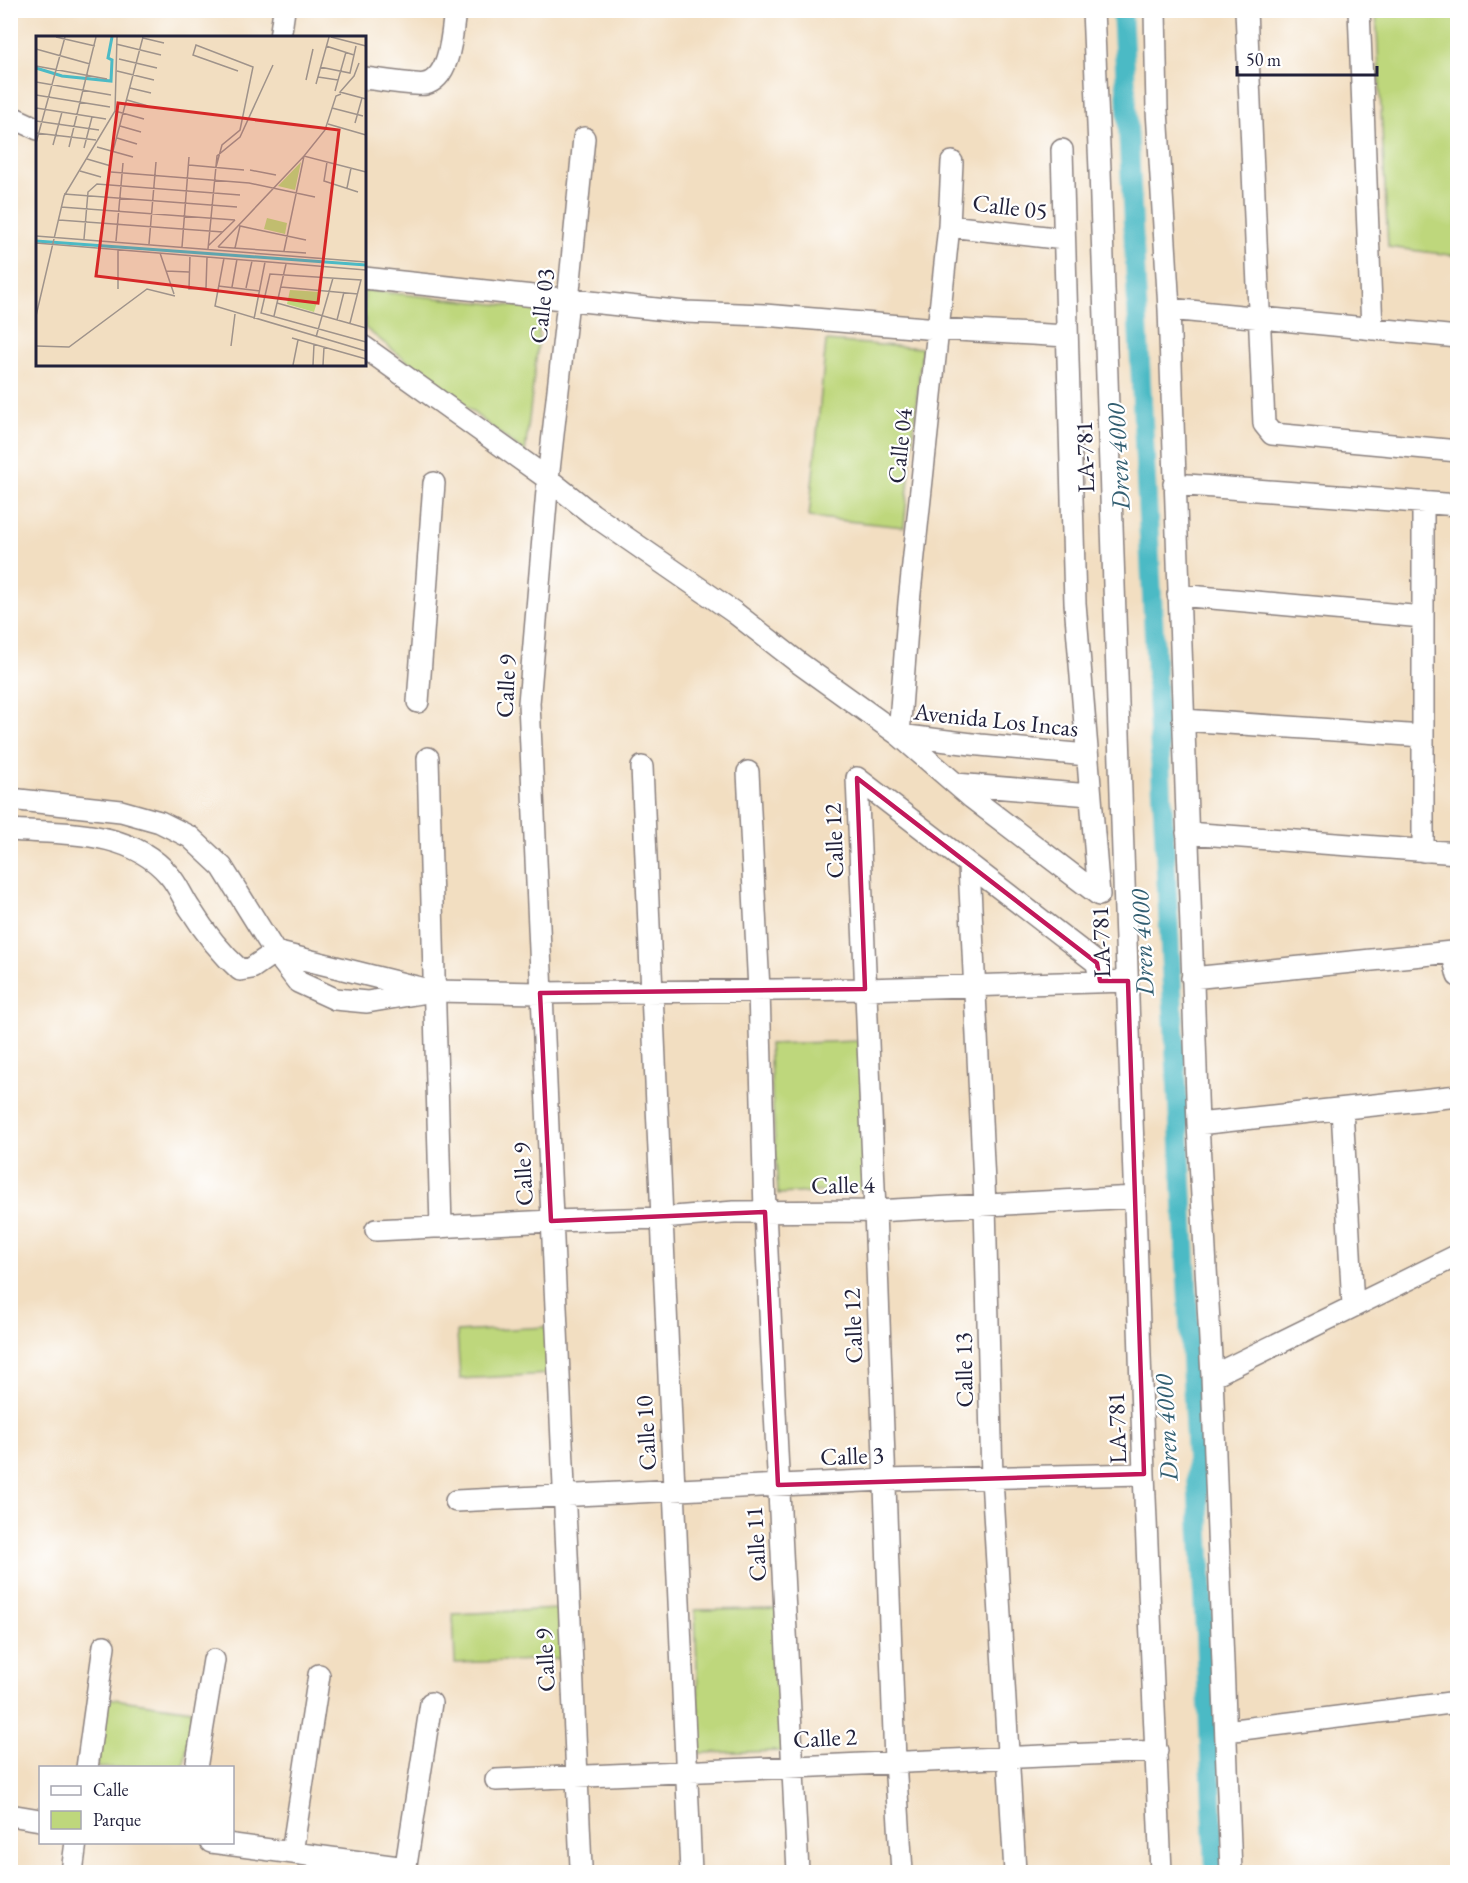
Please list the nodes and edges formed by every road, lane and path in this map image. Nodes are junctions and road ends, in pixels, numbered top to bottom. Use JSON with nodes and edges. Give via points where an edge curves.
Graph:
{"nodes":[{"id":1,"x":284,"y":10,"type":"edge"},
{"id":2,"x":455,"y":10,"type":"edge"},
{"id":3,"x":1093,"y":10,"type":"edge"},
{"id":4,"x":1155,"y":10,"type":"edge"},
{"id":5,"x":1246,"y":10,"type":"edge"},
{"id":6,"x":1359,"y":10,"type":"edge"},
{"id":7,"x":280,"y":36,"type":"edge"},
{"id":8,"x":366,"y":78,"type":"edge"},
{"id":9,"x":10,"y":116,"type":"edge"},
{"id":10,"x":36,"y":128,"type":"edge"},
{"id":11,"x":584,"y":138,"type":"dead end"},
{"id":12,"x":1062,"y":150,"type":"dead end"},
{"id":13,"x":952,"y":162,"type":"dead end"},
{"id":14,"x":949,"y":226,"type":"junction"},
{"id":15,"x":1064,"y":239,"type":"junction"},
{"id":16,"x":366,"y":278,"type":"edge"},
{"id":17,"x":568,"y":301,"type":"junction"},
{"id":18,"x":1169,"y":309,"type":"junction"},
{"id":19,"x":1260,"y":317,"type":"junction"},
{"id":20,"x":938,"y":329,"type":"junction"},
{"id":21,"x":1372,"y":329,"type":"junction"},
{"id":22,"x":1066,"y":336,"type":"junction"},
{"id":23,"x":1458,"y":337,"type":"edge"},
{"id":24,"x":366,"y":348,"type":"edge"},
{"id":25,"x":1458,"y":451,"type":"edge"},
{"id":26,"x":548,"y":479,"type":"junction"},
{"id":27,"x":434,"y":483,"type":"dead end"},
{"id":28,"x":1174,"y":484,"type":"junction"},
{"id":29,"x":1423,"y":502,"type":"junction"},
{"id":30,"x":1458,"y":505,"type":"edge"},
{"id":31,"x":1178,"y":595,"type":"junction"},
{"id":32,"x":1423,"y":617,"type":"junction"},
{"id":33,"x":418,"y":702,"type":"dead end"},
{"id":34,"x":1183,"y":720,"type":"junction"},
{"id":35,"x":899,"y":735,"type":"junction"},
{"id":36,"x":1423,"y":736,"type":"junction"},
{"id":37,"x":1087,"y":755,"type":"junction"},
{"id":38,"x":428,"y":758,"type":"dead end"},
{"id":39,"x":642,"y":767,"type":"dead end"},
{"id":40,"x":748,"y":772,"type":"dead end"},
{"id":41,"x":956,"y":784,"type":"junction"},
{"id":42,"x":1090,"y":795,"type":"junction"},
{"id":43,"x":10,"y":799,"type":"edge"},
{"id":44,"x":10,"y":830,"type":"edge"},
{"id":45,"x":1187,"y":833,"type":"junction"},
{"id":46,"x":1423,"y":851,"type":"junction"},
{"id":47,"x":1458,"y":853,"type":"edge"},
{"id":48,"x":969,"y":866,"type":"junction"},
{"id":49,"x":275,"y":952,"type":"junction"},
{"id":50,"x":1458,"y":976,"type":"edge"},
{"id":51,"x":1192,"y":978,"type":"junction"},
{"id":52,"x":1100,"y":981,"type":"junction"},
{"id":53,"x":1128,"y":981,"type":"junction"},
{"id":54,"x":975,"y":984,"type":"junction"},
{"id":55,"x":865,"y":989,"type":"junction"},
{"id":56,"x":759,"y":990,"type":"junction"},
{"id":57,"x":651,"y":991,"type":"junction"},
{"id":58,"x":433,"y":992,"type":"junction"},
{"id":59,"x":540,"y":993,"type":"junction"},
{"id":60,"x":1458,"y":1096,"type":"edge"},
{"id":61,"x":1341,"y":1109,"type":"junction"},
{"id":62,"x":1198,"y":1124,"type":"junction"},
{"id":63,"x":1135,"y":1197,"type":"junction"},
{"id":64,"x":985,"y":1205,"type":"junction"},
{"id":65,"x":875,"y":1211,"type":"junction"},
{"id":66,"x":765,"y":1212,"type":"junction"},
{"id":67,"x":662,"y":1218,"type":"junction"},
{"id":68,"x":551,"y":1221,"type":"junction"},
{"id":69,"x":441,"y":1227,"type":"junction"},
{"id":70,"x":376,"y":1230,"type":"dead end"},
{"id":71,"x":1458,"y":1255,"type":"edge"},
{"id":72,"x":1353,"y":1306,"type":"junction"},
{"id":73,"x":1212,"y":1376,"type":"junction"},
{"id":74,"x":1144,"y":1474,"type":"junction"},
{"id":75,"x":992,"y":1478,"type":"junction"},
{"id":76,"x":884,"y":1480,"type":"junction"},
{"id":77,"x":778,"y":1485,"type":"junction"},
{"id":78,"x":675,"y":1490,"type":"junction"},
{"id":79,"x":563,"y":1495,"type":"junction"},
{"id":80,"x":456,"y":1501,"type":"dead end"},
{"id":81,"x":104,"y":1646,"type":"dead end"},
{"id":82,"x":214,"y":1660,"type":"dead end"},
{"id":83,"x":318,"y":1675,"type":"dead end"},
{"id":84,"x":1458,"y":1702,"type":"edge"},
{"id":85,"x":431,"y":1703,"type":"dead end"},
{"id":86,"x":1226,"y":1731,"type":"junction"},
{"id":87,"x":1156,"y":1751,"type":"junction"},
{"id":88,"x":1008,"y":1757,"type":"junction"},
{"id":89,"x":895,"y":1761,"type":"junction"},
{"id":90,"x":792,"y":1765,"type":"junction"},
{"id":91,"x":87,"y":1766,"type":"edge"},
{"id":92,"x":196,"y":1766,"type":"edge"},
{"id":93,"x":687,"y":1770,"type":"junction"},
{"id":94,"x":576,"y":1776,"type":"junction"},
{"id":95,"x":496,"y":1780,"type":"dead end"},
{"id":96,"x":10,"y":1815,"type":"edge"},
{"id":97,"x":39,"y":1820,"type":"edge"},
{"id":98,"x":76,"y":1844,"type":"edge"},
{"id":99,"x":226,"y":1844,"type":"edge"},
{"id":100,"x":292,"y":1853,"type":"junction"},
{"id":101,"x":580,"y":1867,"type":"dead end"},
{"id":102,"x":405,"y":1870,"type":"edge"},
{"id":103,"x":72,"y":1872,"type":"edge"},
{"id":104,"x":691,"y":1872,"type":"edge"},
{"id":105,"x":798,"y":1872,"type":"edge"},
{"id":106,"x":902,"y":1872,"type":"edge"},
{"id":107,"x":1015,"y":1872,"type":"edge"},
{"id":108,"x":1161,"y":1872,"type":"edge"},
{"id":109,"x":1231,"y":1872,"type":"edge"}],
"edges":[{"from":1,"to":7,"type":"street"},
{"from":2,"to":8,"type":"street","via":[[441,73],[425,84]]},
{"from":3,"to":53,"type":"street","name":"LA-781","number":"LA-781"},
{"from":4,"to":18,"type":"street"},
{"from":5,"to":19,"type":"street"},
{"from":6,"to":21,"type":"street"},
{"from":9,"to":10,"type":"street"},
{"from":11,"to":17,"type":"street","name":"Calle 03"},
{"from":12,"to":15,"type":"street"},
{"from":13,"to":14,"type":"street","name":"Calle 04"},
{"from":14,"to":15,"type":"street","name":"Calle 05"},
{"from":14,"to":20,"type":"street","name":"Calle 04"},
{"from":15,"to":22,"type":"street"},
{"from":16,"to":17,"type":"street"},
{"from":17,"to":20,"type":"street"},
{"from":17,"to":26,"type":"street","name":"Calle 03"},
{"from":18,"to":19,"type":"street"},
{"from":18,"to":28,"type":"street"},
{"from":19,"to":21,"type":"street"},
{"from":19,"to":25,"type":"street","via":[[1264,424],[1272,434]]},
{"from":20,"to":22,"type":"street"},
{"from":20,"to":35,"type":"street","name":"Calle 04"},
{"from":21,"to":23,"type":"street"},
{"from":22,"to":37,"type":"street","via":[[1075,603]]},
{"from":24,"to":26,"type":"street"},
{"from":26,"to":35,"type":"street"},
{"from":26,"to":59,"type":"street","name":"Calle 9","via":[[528,703]]},
{"from":27,"to":33,"type":"street"},
{"from":28,"to":29,"type":"street"},
{"from":28,"to":31,"type":"street"},
{"from":29,"to":30,"type":"street"},
{"from":29,"to":32,"type":"street"},
{"from":31,"to":32,"type":"street"},
{"from":31,"to":34,"type":"street"},
{"from":32,"to":36,"type":"street"},
{"from":34,"to":36,"type":"street"},
{"from":34,"to":45,"type":"street"},
{"from":35,"to":37,"type":"street","name":"Avenida Los Incas"},
{"from":35,"to":41,"type":"street"},
{"from":36,"to":46,"type":"street"},
{"from":37,"to":42,"type":"street"},
{"from":38,"to":58,"type":"street"},
{"from":39,"to":57,"type":"street","name":"Calle 10"},
{"from":40,"to":56,"type":"street","name":"Calle 11"},
{"from":41,"to":42,"type":"street"},
{"from":41,"to":42,"type":"street","via":[[1099,895]]},
{"from":43,"to":49,"type":"street","via":[[121,811],[160,822],[190,837],[222,867]]},
{"from":44,"to":49,"type":"street","via":[[96,835],[139,850],[169,874],[227,959],[240,970],[252,968]]},
{"from":45,"to":46,"type":"street"},
{"from":45,"to":51,"type":"street"},
{"from":46,"to":47,"type":"street"},
{"from":48,"to":52,"type":"street","via":[[1097,963]]},
{"from":48,"to":54,"type":"street","name":"Calle 13"},
{"from":48,"to":55,"type":"street","name":"Calle 12","via":[[857,778]]},
{"from":49,"to":58,"type":"street"},
{"from":49,"to":58,"type":"street","via":[[298,982],[335,999],[367,1002]]},
{"from":50,"to":51,"type":"street","via":[[1452,952]]},
{"from":51,"to":62,"type":"street"},
{"from":52,"to":53,"type":"street"},
{"from":52,"to":54,"type":"street"},
{"from":53,"to":63,"type":"street","name":"LA-781","number":"LA-781"},
{"from":54,"to":55,"type":"street"},
{"from":54,"to":64,"type":"street","name":"Calle 13"},
{"from":55,"to":56,"type":"street"},
{"from":55,"to":65,"type":"street","name":"Calle 12"},
{"from":56,"to":57,"type":"street"},
{"from":56,"to":66,"type":"street","name":"Calle 11"},
{"from":57,"to":59,"type":"street"},
{"from":57,"to":67,"type":"street","name":"Calle 10"},
{"from":58,"to":59,"type":"street"},
{"from":58,"to":69,"type":"street"},
{"from":59,"to":68,"type":"street","name":"Calle 9"},
{"from":60,"to":61,"type":"street"},
{"from":61,"to":62,"type":"street"},
{"from":61,"to":72,"type":"street"},
{"from":62,"to":73,"type":"street"},
{"from":63,"to":64,"type":"street","name":"Calle 4"},
{"from":63,"to":74,"type":"street","name":"LA-781","number":"LA-781"},
{"from":64,"to":65,"type":"street","name":"Calle 4"},
{"from":64,"to":75,"type":"street","name":"Calle 13"},
{"from":65,"to":66,"type":"street","name":"Calle 4"},
{"from":65,"to":76,"type":"street","name":"Calle 12"},
{"from":66,"to":67,"type":"street","name":"Calle 4"},
{"from":66,"to":77,"type":"street","name":"Calle 11"},
{"from":67,"to":68,"type":"street","name":"Calle 4"},
{"from":67,"to":78,"type":"street","name":"Calle 10"},
{"from":68,"to":69,"type":"street","name":"Calle 4"},
{"from":68,"to":79,"type":"street","name":"Calle 9"},
{"from":69,"to":70,"type":"street","name":"Calle 4"},
{"from":71,"to":72,"type":"street"},
{"from":72,"to":73,"type":"street"},
{"from":73,"to":86,"type":"street"},
{"from":74,"to":75,"type":"street","name":"Calle 3"},
{"from":74,"to":87,"type":"street","name":"LA-781","number":"LA-781"},
{"from":75,"to":76,"type":"street","name":"Calle 3"},
{"from":75,"to":88,"type":"street","name":"Calle 13"},
{"from":76,"to":77,"type":"street","name":"Calle 3"},
{"from":76,"to":89,"type":"street","name":"Calle 12"},
{"from":77,"to":78,"type":"street","name":"Calle 3"},
{"from":77,"to":90,"type":"street","name":"Calle 11"},
{"from":78,"to":79,"type":"street","name":"Calle 3"},
{"from":78,"to":93,"type":"street","name":"Calle 10"},
{"from":79,"to":80,"type":"street","name":"Calle 3"},
{"from":79,"to":94,"type":"street","name":"Calle 9"},
{"from":81,"to":91,"type":"street"},
{"from":82,"to":92,"type":"street"},
{"from":83,"to":100,"type":"street"},
{"from":84,"to":86,"type":"street"},
{"from":85,"to":102,"type":"street"},
{"from":86,"to":109,"type":"street"},
{"from":87,"to":88,"type":"street","name":"Calle 2"},
{"from":87,"to":108,"type":"street","name":"LA-781","number":"LA-781"},
{"from":88,"to":89,"type":"street","name":"Calle 2"},
{"from":88,"to":107,"type":"street","name":"Calle 13"},
{"from":89,"to":90,"type":"street","name":"Calle 2"},
{"from":89,"to":106,"type":"street","name":"Calle 12"},
{"from":90,"to":93,"type":"street","name":"Calle 2"},
{"from":90,"to":105,"type":"street","name":"Calle 11"},
{"from":93,"to":94,"type":"street","name":"Calle 2"},
{"from":93,"to":104,"type":"street","name":"Calle 10"},
{"from":94,"to":95,"type":"street","name":"Calle 2"},
{"from":94,"to":101,"type":"street","name":"Calle 9"},
{"from":96,"to":97,"type":"street"},
{"from":98,"to":103,"type":"street"},
{"from":99,"to":100,"type":"street"},
{"from":100,"to":102,"type":"street"}]}
